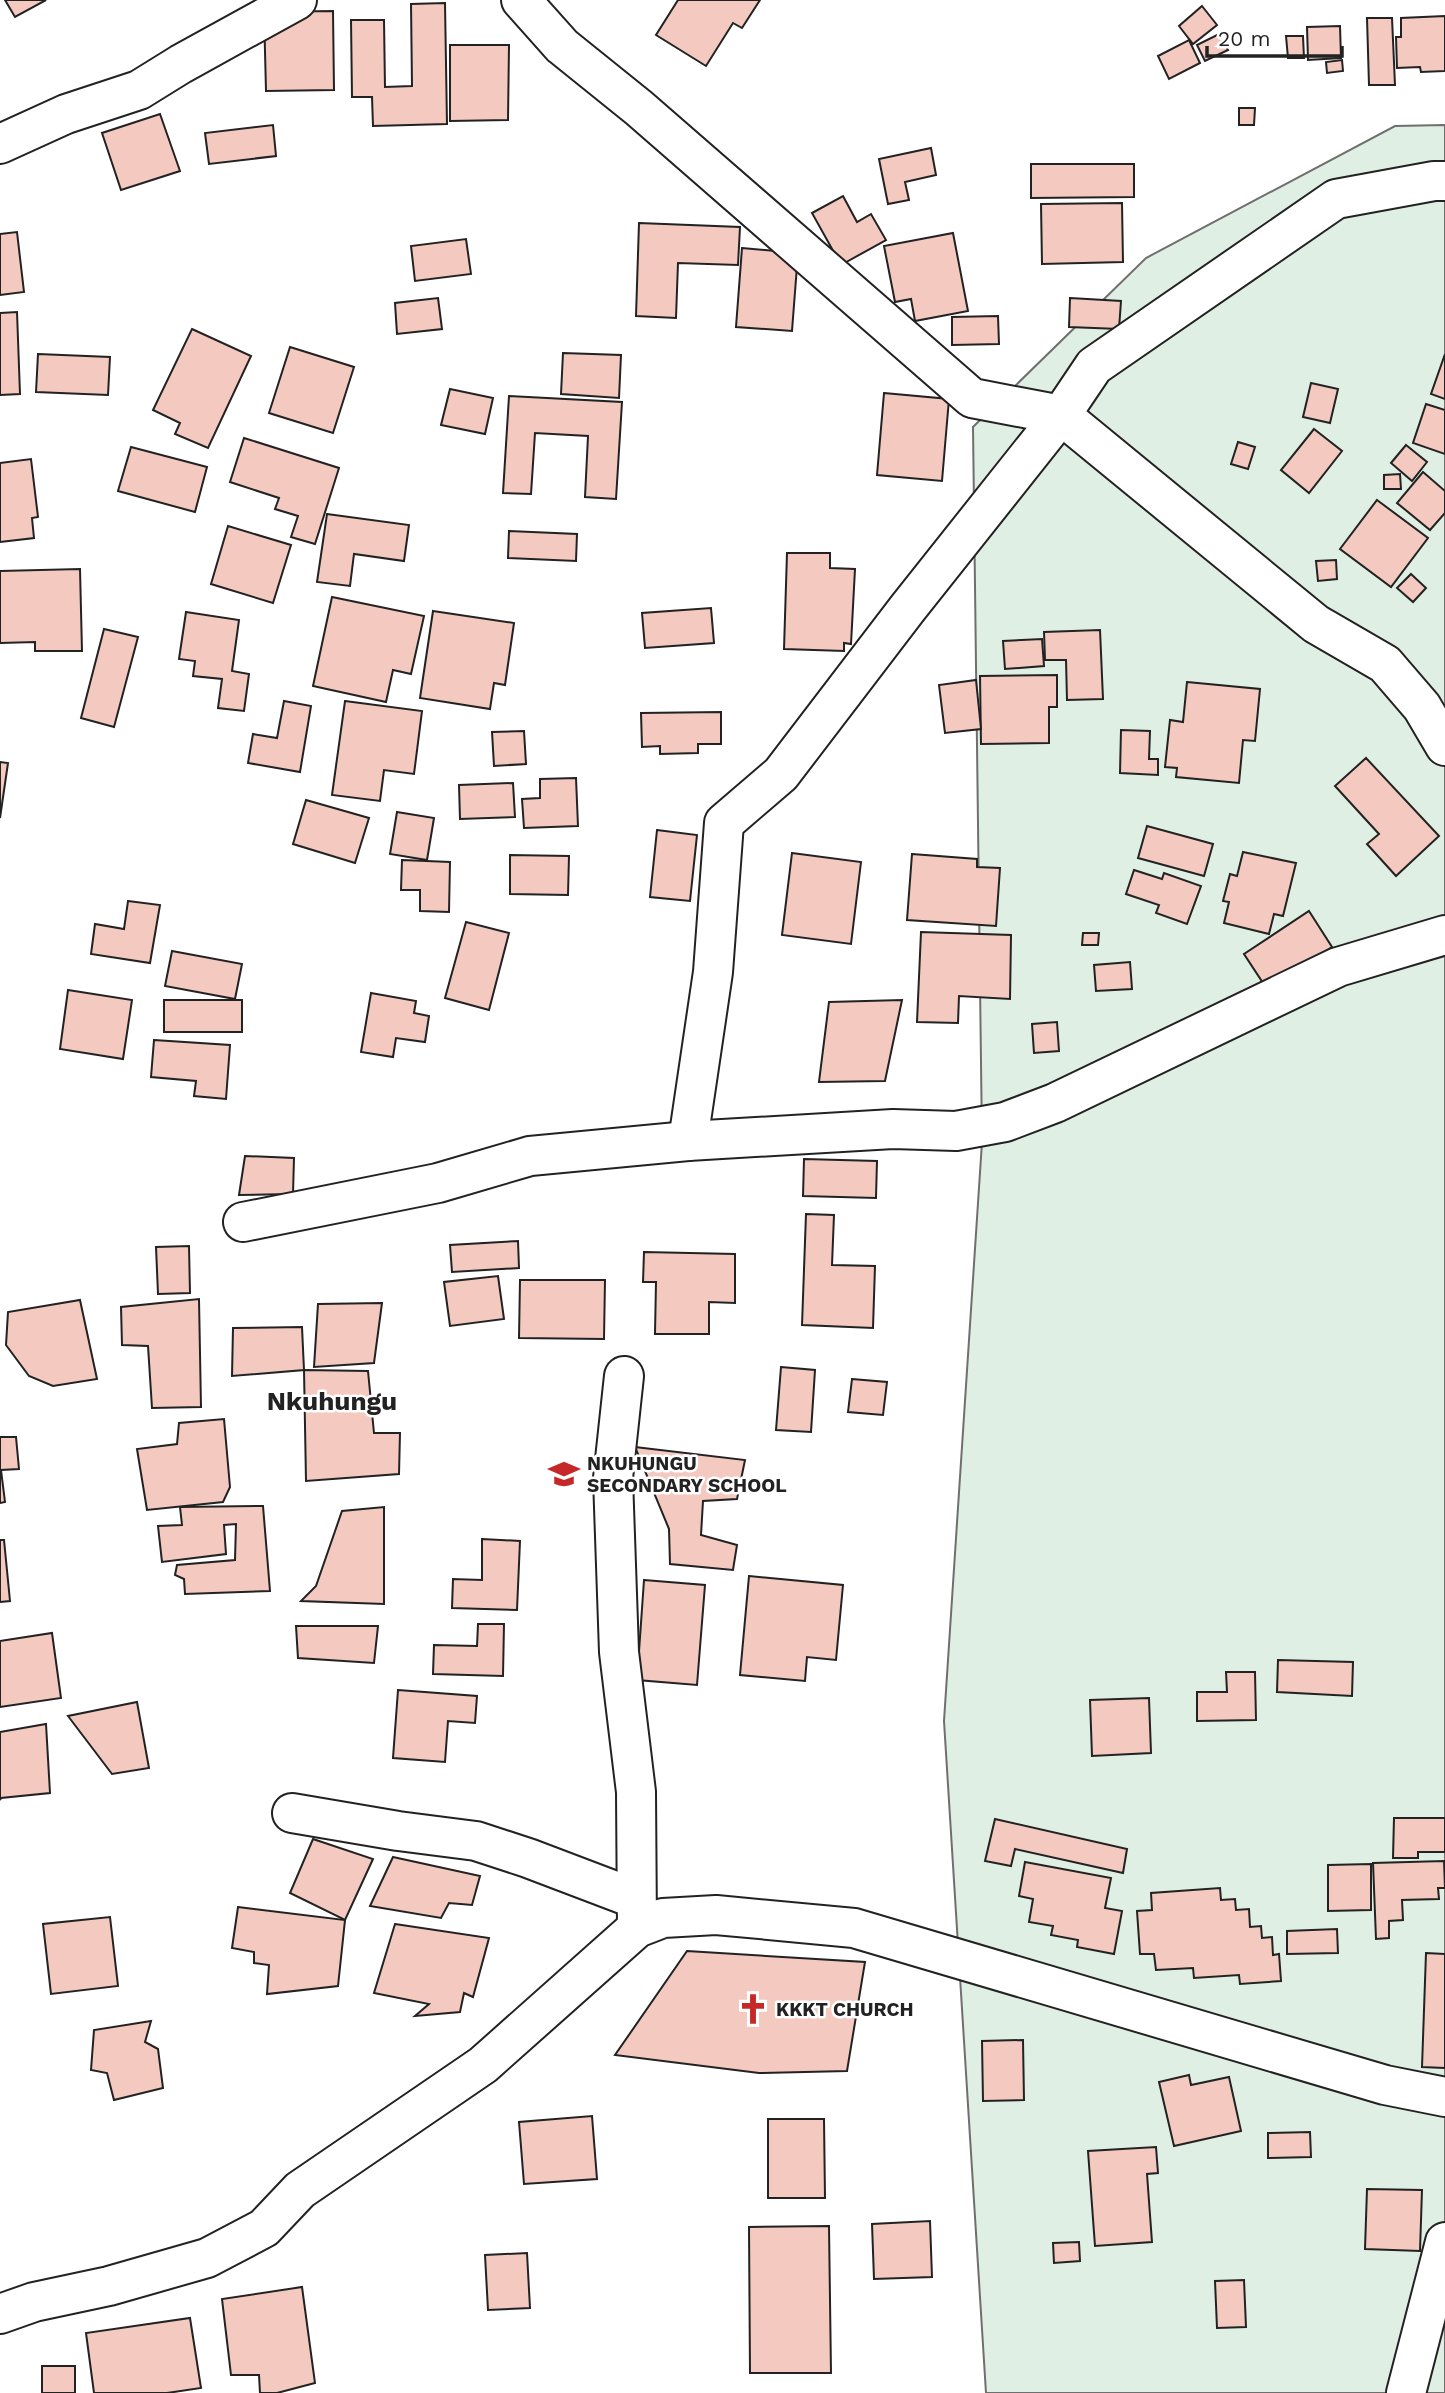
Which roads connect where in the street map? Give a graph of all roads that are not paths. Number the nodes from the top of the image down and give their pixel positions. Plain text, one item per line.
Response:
1 (297, 0) edge
2 (521, 0) edge
3 (0, 144) edge
4 (1445, 181) edge
5 (1060, 415) junction
6 (1445, 746) edge
7 (1445, 935) edge
8 (688, 1141) junction
9 (243, 1222) dead end
10 (624, 1376) dead end
11 (292, 1813) dead end
12 (637, 1914) junction
13 (1445, 2097) edge
14 (1445, 2242) edge
15 (0, 2314) edge
16 (1406, 2393) edge

1 - 3 street
2 - 5 street
4 - 5 street
5 - 6 street
5 - 8 street
7 - 8 street
8 - 9 street
10 - 12 street
11 - 12 street
12 - 13 street
12 - 15 street
14 - 16 street

